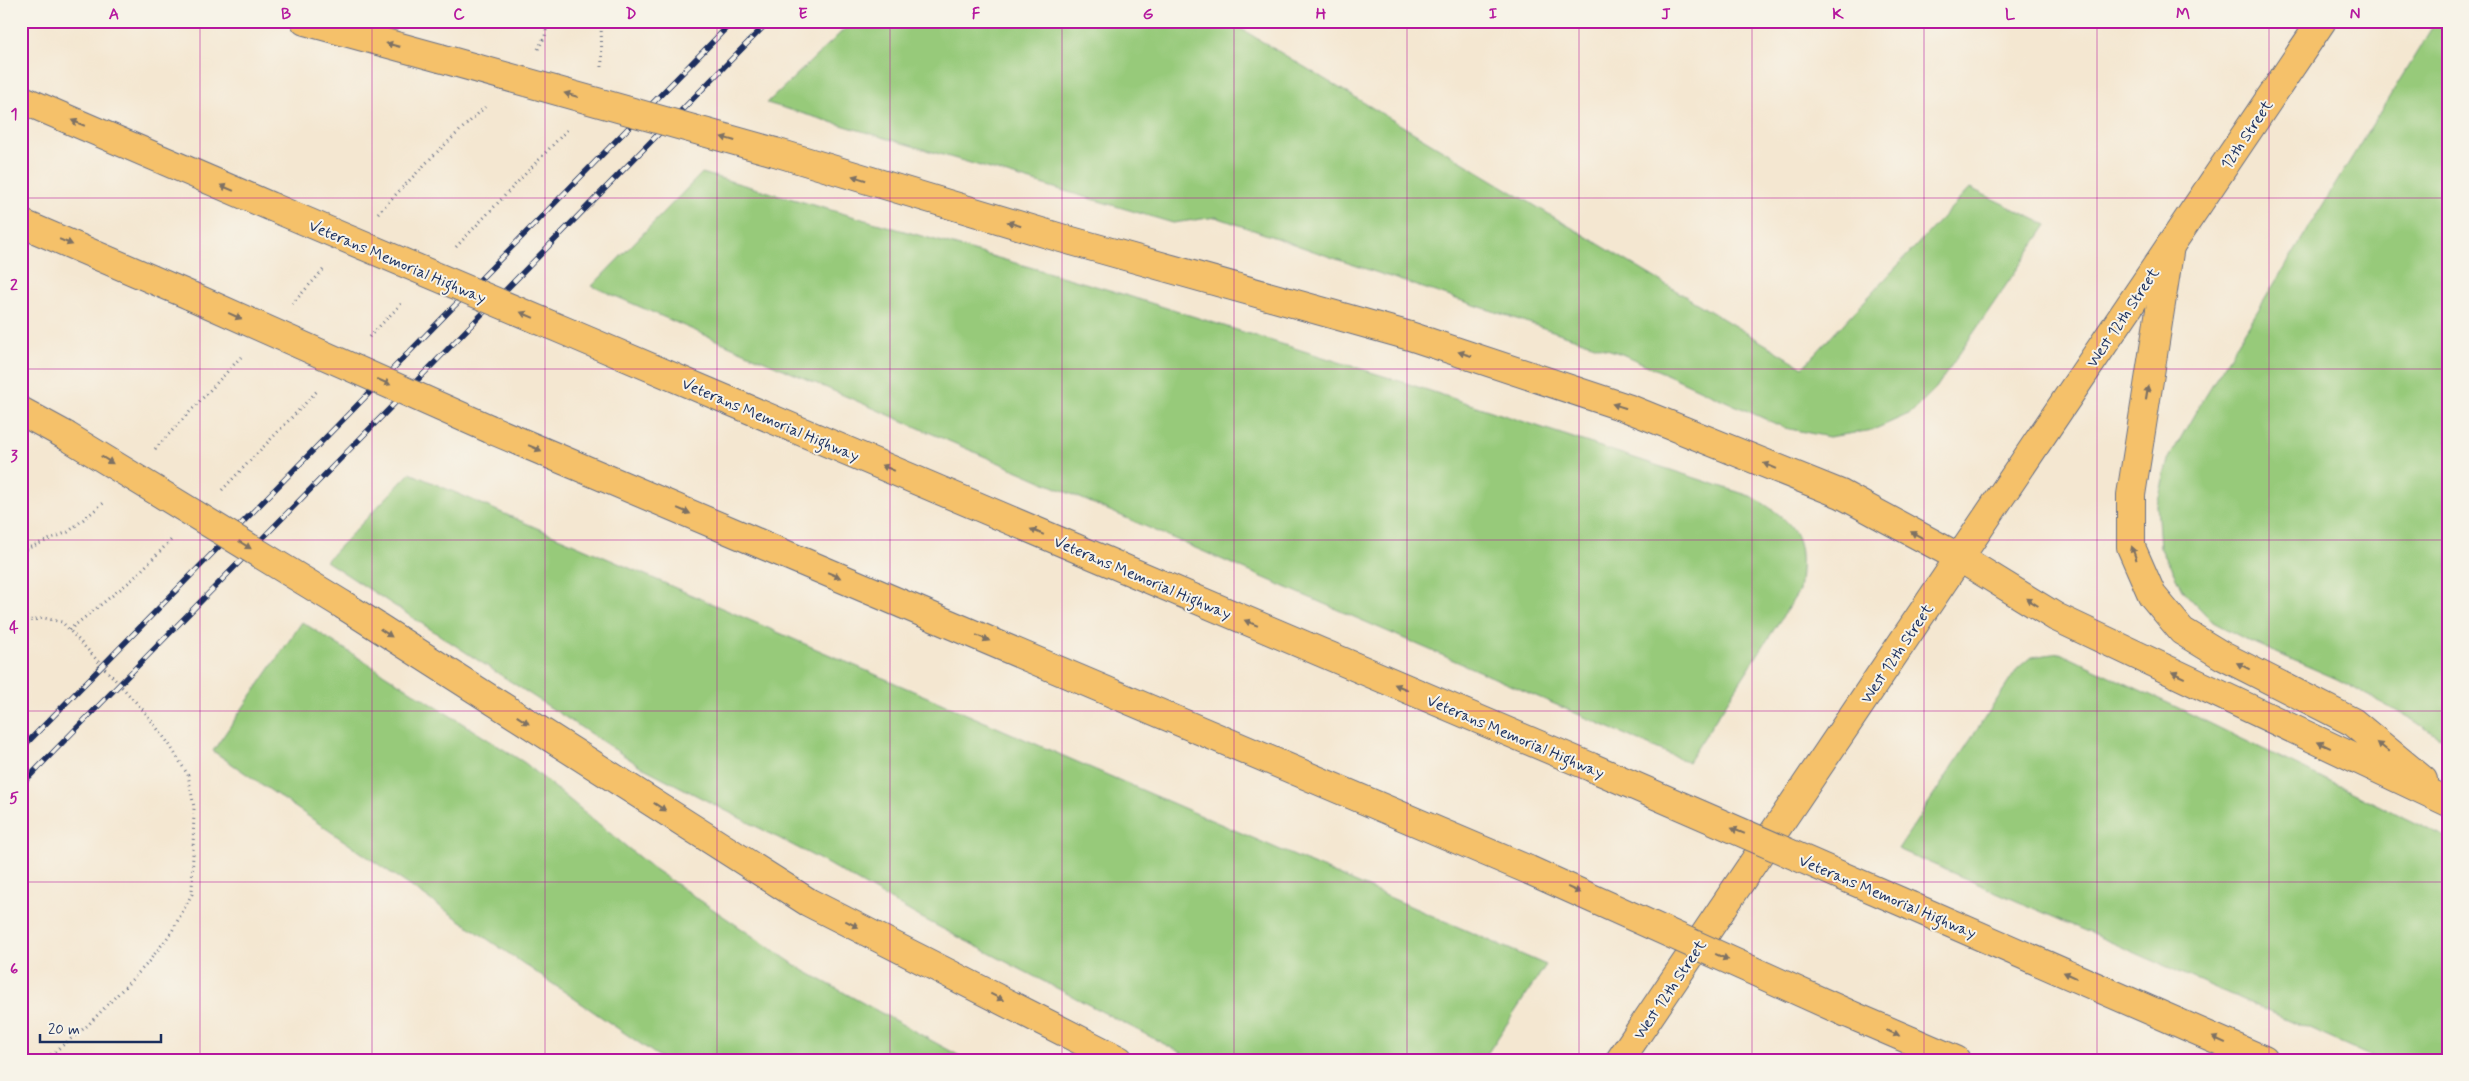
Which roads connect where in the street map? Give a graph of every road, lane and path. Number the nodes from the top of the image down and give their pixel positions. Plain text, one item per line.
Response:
1 (305, 21) edge
2 (548, 21) edge
3 (2322, 21) edge
4 (535, 54) dead end
5 (21, 99) edge
6 (490, 102) dead end
7 (372, 219) dead end
8 (21, 223) edge
9 (2170, 246) junction
10 (332, 262) dead end
11 (285, 311) dead end
12 (244, 353) dead end
13 (21, 411) edge
14 (153, 452) dead end
15 (113, 495) dead end
16 (21, 551) edge
17 (1960, 558) junction
18 (21, 622) edge
19 (2448, 801) edge
20 (44, 1060) edge
21 (1119, 1060) edge
22 (1620, 1060) edge
23 (1956, 1060) edge
24 (2264, 1060) edge

17 -> 1 main road, bridge
2 - 4 path
3 - 9 main road, 12th Street
24 -> 5 main road, Veterans Memorial Highway, bridge
6 - 7 path
8 -> 23 main road, bridge
9 - 17 main road, West 12th Street
19 -> 9 main road
10 - 11 path
12 - 14 path
13 -> 21 main road, bridge
15 - 16 path
19 -> 17 main road
17 - 22 main road, West 12th Street
18 - 20 path

